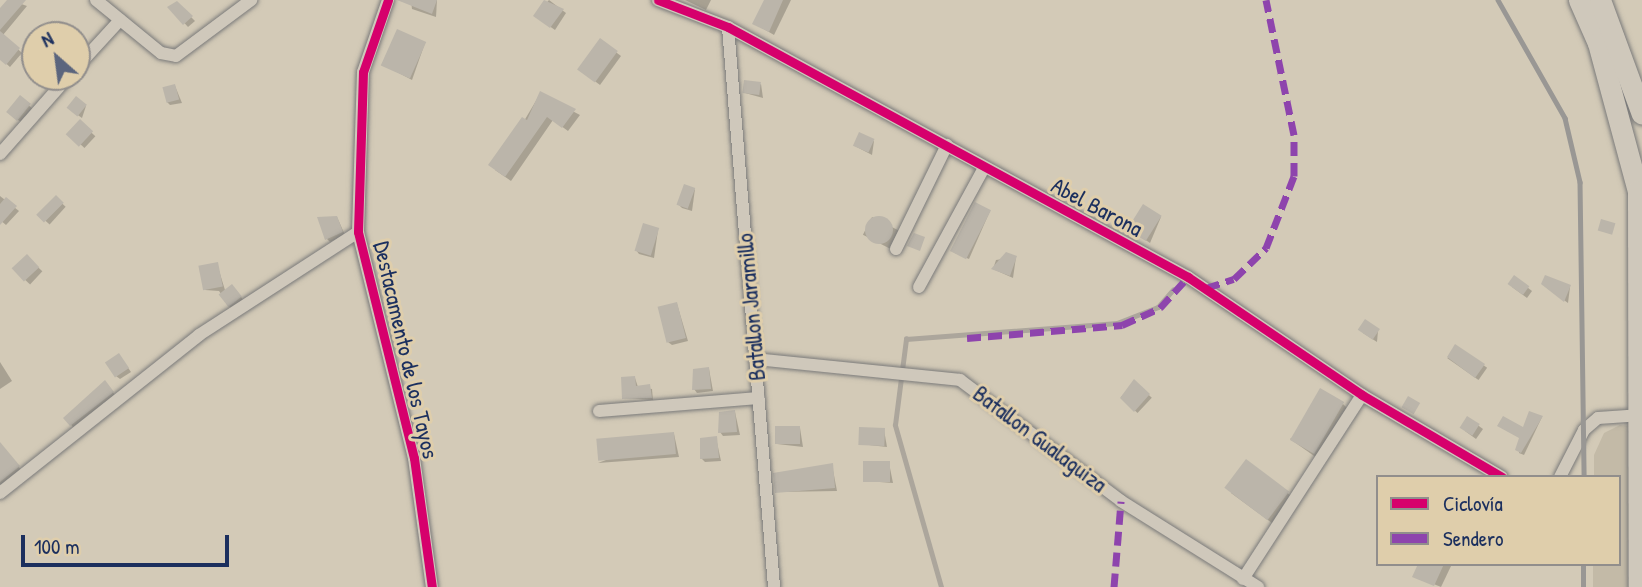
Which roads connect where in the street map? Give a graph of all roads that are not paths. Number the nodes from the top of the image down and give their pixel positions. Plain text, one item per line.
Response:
1 (96, 0) edge
2 (251, 0) edge
3 (388, 0) edge
4 (658, 0) edge
5 (1579, 0) edge
6 (1600, 0) edge
7 (120, 20) junction
8 (728, 27) junction
9 (91, 52) edge
10 (56, 91) edge
11 (1642, 114) edge
12 (947, 145) junction
13 (0, 154) edge
14 (984, 168) junction
15 (358, 232) junction
16 (896, 249) dead end
17 (919, 288) dead end
18 (755, 359) junction
19 (1362, 396) junction
20 (758, 398) junction
21 (599, 411) dead end
22 (1640, 415) edge
23 (1499, 475) edge
24 (1561, 475) edge
25 (0, 493) edge
26 (1244, 579) junction
27 (432, 587) edge
28 (774, 587) edge
29 (1258, 587) edge
30 (1639, 587) edge

1 - 7 street
2 - 7 street
3 - 15 street, Destacamento de los Tayos
4 - 8 street, Abel Barona
5 - 22 main road
6 - 11 main road
7 - 9 street
8 - 12 street, Abel Barona
8 - 18 street, Batallon Jaramillo
10 - 13 street
12 - 14 street, Abel Barona
12 - 16 street
14 - 17 street
14 - 19 street, Abel Barona
15 - 25 street
15 - 27 street, Destacamento de los Tayos
18 - 20 street, Batallon Jaramillo
18 - 26 street, Batallon Gualaguiza
19 - 23 street, Abel Barona
19 - 26 street
20 - 21 street
20 - 28 street, Batallon Jaramillo
22 - 24 street
22 - 30 main road
26 - 29 street, Batallon Gualaguiza

